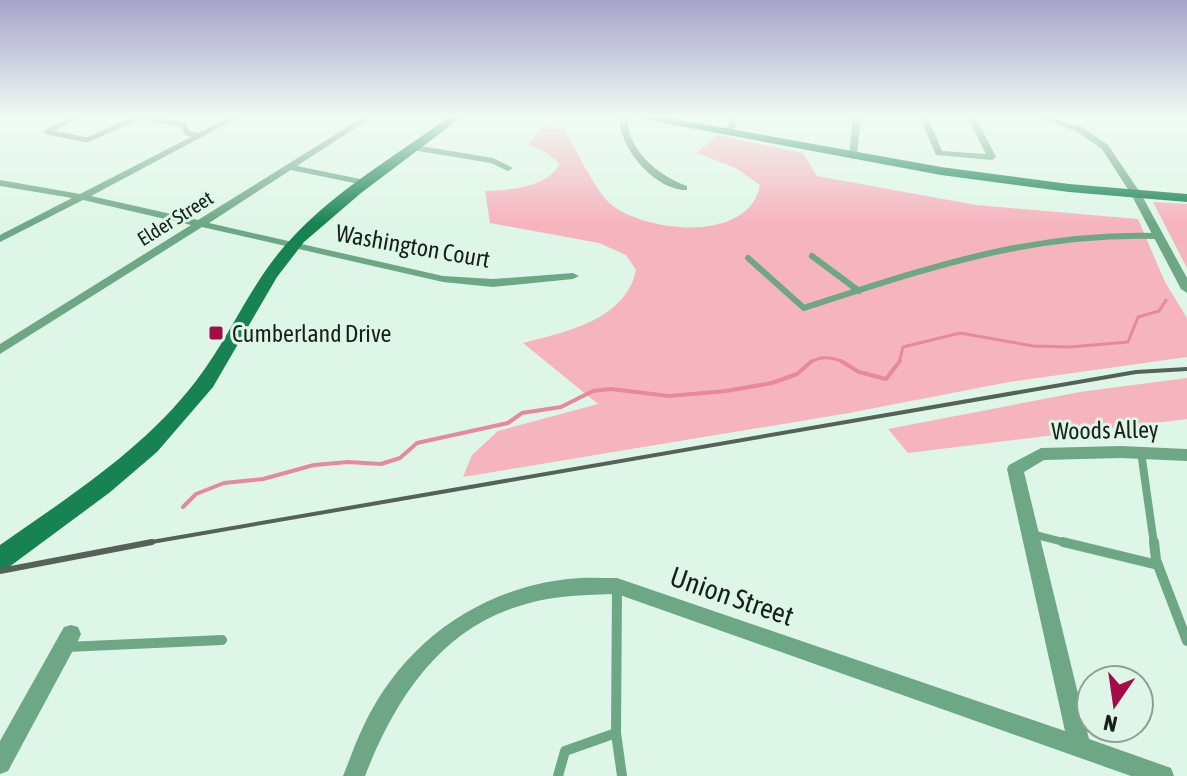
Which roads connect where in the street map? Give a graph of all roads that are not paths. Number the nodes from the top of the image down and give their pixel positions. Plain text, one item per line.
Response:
1 (167, 152) edge
2 (312, 152) edge
3 (409, 152) edge
4 (440, 152) edge
5 (637, 152) edge
6 (834, 152) edge
7 (853, 152) edge
8 (939, 152) edge
9 (990, 152) edge
10 (1107, 152) edge
11 (853, 156) junction
12 (289, 167) junction
13 (508, 168) dead end
14 (0, 183) edge
15 (369, 183) junction
16 (684, 188) dead end
17 (1136, 194) junction
18 (83, 197) junction
19 (1187, 198) edge
20 (200, 223) junction
21 (1158, 236) junction
22 (0, 239) edge
23 (293, 246) junction
24 (812, 256) dead end
25 (748, 258) dead end
26 (573, 276) dead end
27 (1187, 289) edge
28 (859, 291) junction
29 (0, 350) edge
30 (1141, 452) junction
31 (1187, 455) edge
32 (1028, 533) junction
33 (0, 559) edge
34 (1158, 565) junction
35 (617, 586) junction
36 (67, 640) joint
37 (222, 640) dead end
38 (1187, 641) edge
39 (616, 733) junction
40 (1080, 748) junction
41 (0, 763) edge
42 (354, 776) edge
43 (548, 776) edge
44 (558, 776) edge
45 (622, 776) edge
46 (1163, 776) edge

1 - 18 street
2 - 12 street, Elder Street
3 - 15 main road
4 - 13 street
5 - 16 street
6 - 11 main road
7 - 11 street
8 - 9 street
10 - 17 street
11 - 17 main road
12 - 15 lane
12 - 20 street, Elder Street
14 - 18 street, Washington Court
15 - 23 main road
17 - 19 main road
17 - 21 street
18 - 20 street, Washington Court
18 - 22 street
20 - 23 street, Washington Court
20 - 29 street, Elder Street
21 - 27 street
21 - 28 lane
23 - 26 street, Washington Court
23 - 33 main road
24 - 28 lane
25 - 28 lane
30 - 31 street, Woods Alley
30 - 32 street, Woods Alley
30 - 34 lane
32 - 34 lane
32 - 40 street
34 - 38 lane
35 - 39 lane
35 - 40 street, Union Street
35 - 42 street, Union Street
36 - 37 lane
36 - 41 street
39 - 44 lane
39 - 45 lane
40 - 46 street, Union Street
43 - 44 lane

